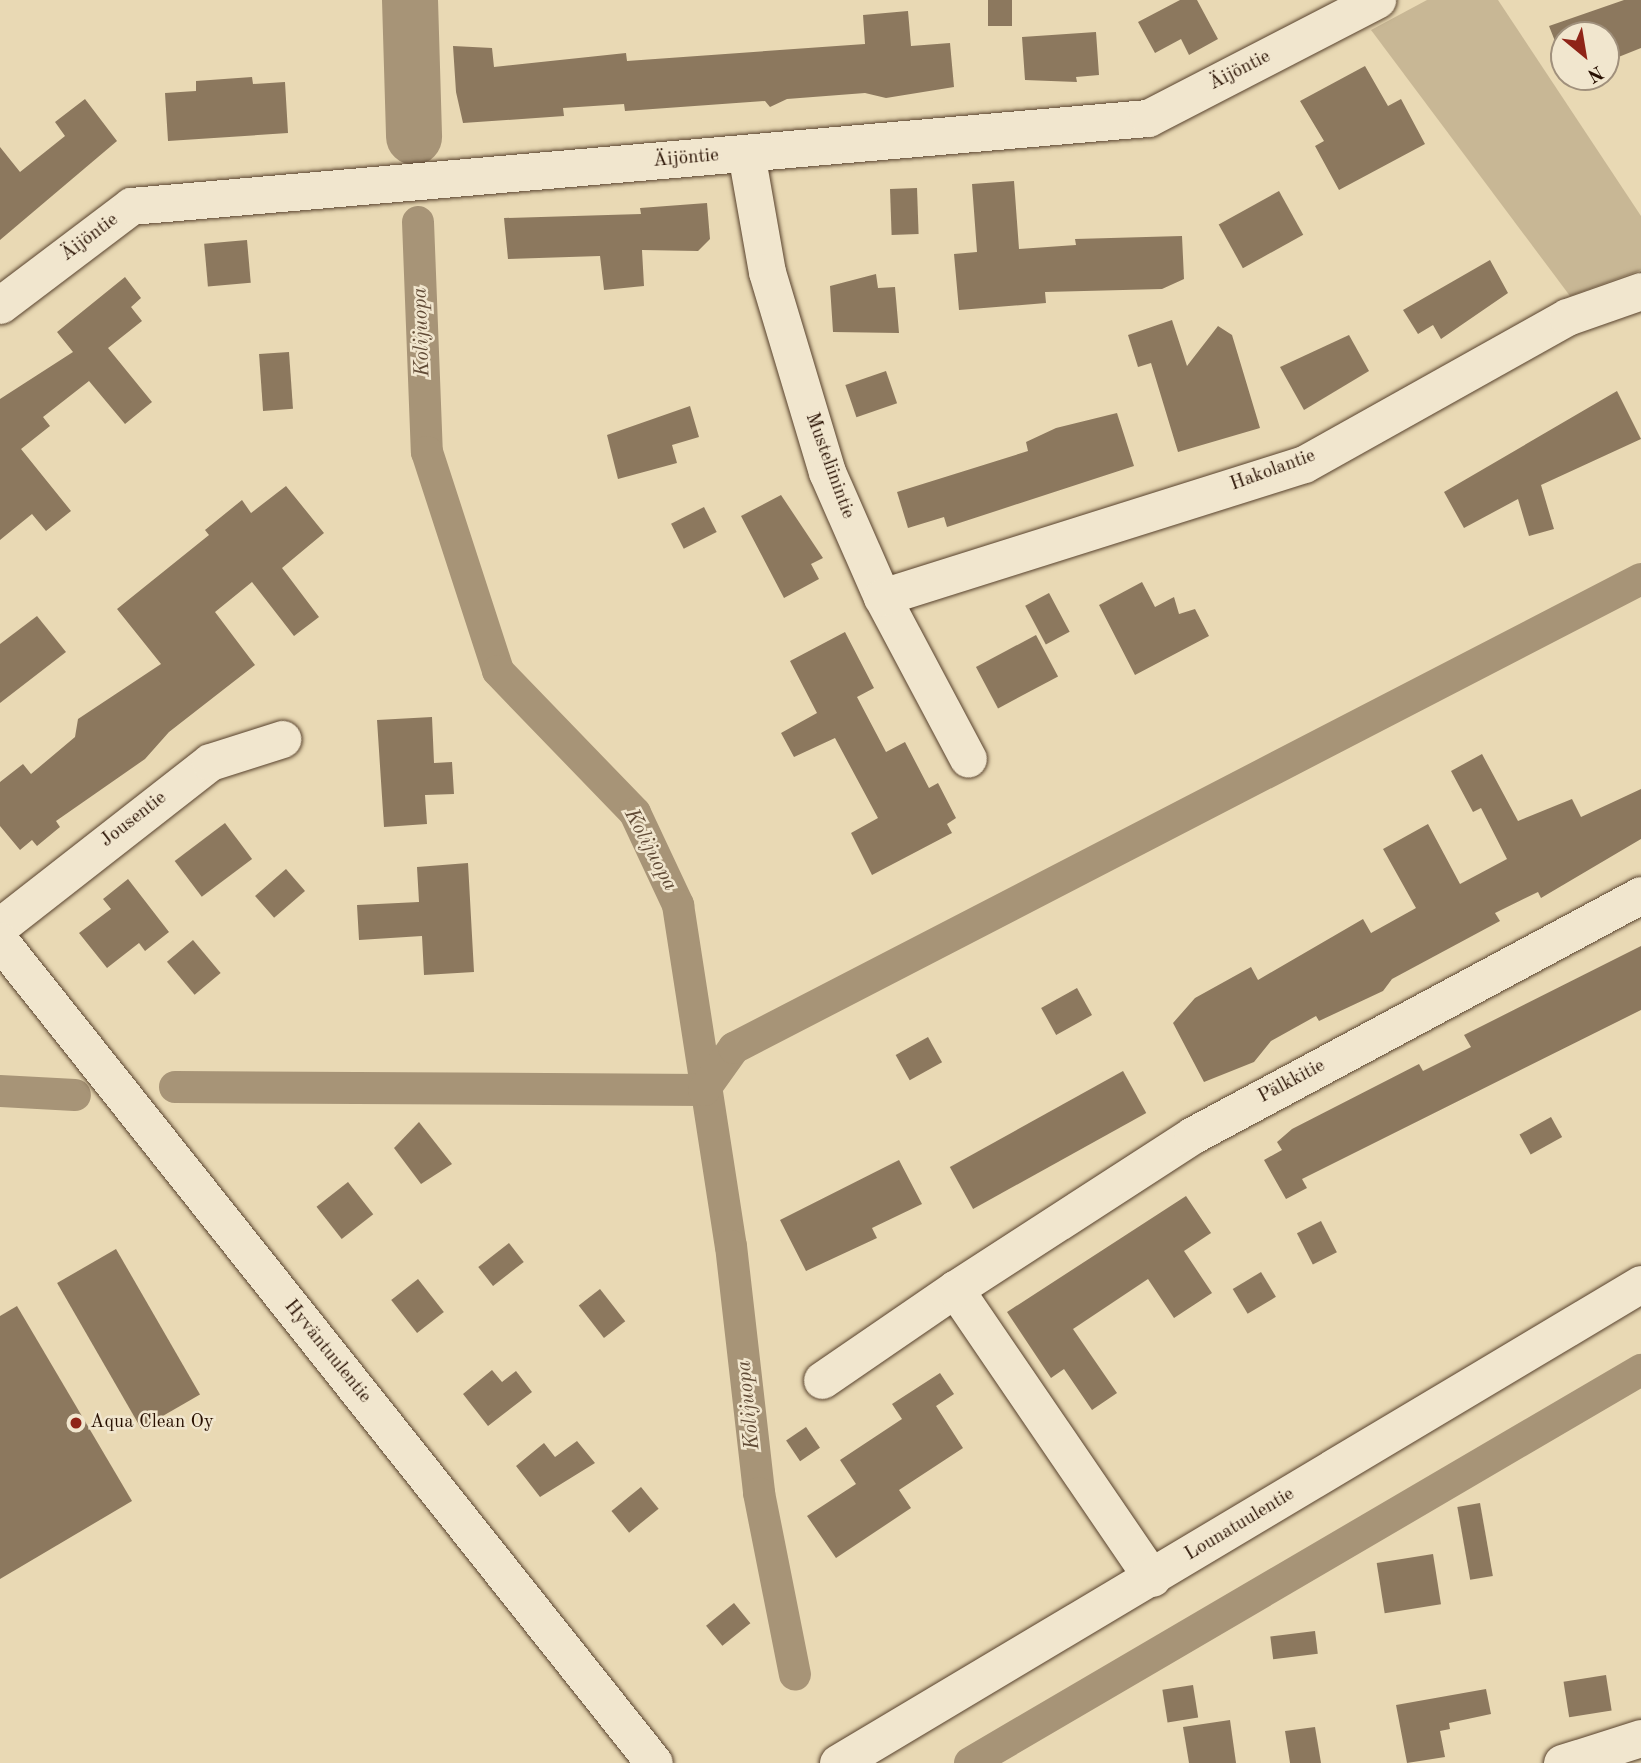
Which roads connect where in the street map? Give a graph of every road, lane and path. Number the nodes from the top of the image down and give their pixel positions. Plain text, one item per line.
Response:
1 (1377, 0) edge
2 (746, 153) junction
3 (1641, 291) edge
4 (0, 305) edge
5 (883, 597) junction
6 (282, 739) dead end
7 (968, 759) dead end
8 (1641, 895) edge
9 (0, 926) edge
10 (0, 941) edge
11 (1641, 1284) edge
12 (955, 1289) junction
13 (822, 1380) dead end
14 (1152, 1578) junction
15 (1641, 1738) edge
16 (654, 1763) edge
17 (838, 1763) edge
18 (1562, 1763) edge

1 - 2 street, Äijöntie
2 - 4 street, Äijöntie
2 - 5 street, Musteliinintie
3 - 5 street, Hakolantie
5 - 7 street, Musteliinintie
6 - 9 street, Jousentie
8 - 12 street, Pälkkitie
10 - 16 street, Hyväntuulentie
11 - 14 street, Lounatuulentie
12 - 13 street, Pälkkitie
12 - 14 street
14 - 17 street, Lounatuulentie
15 - 18 street

